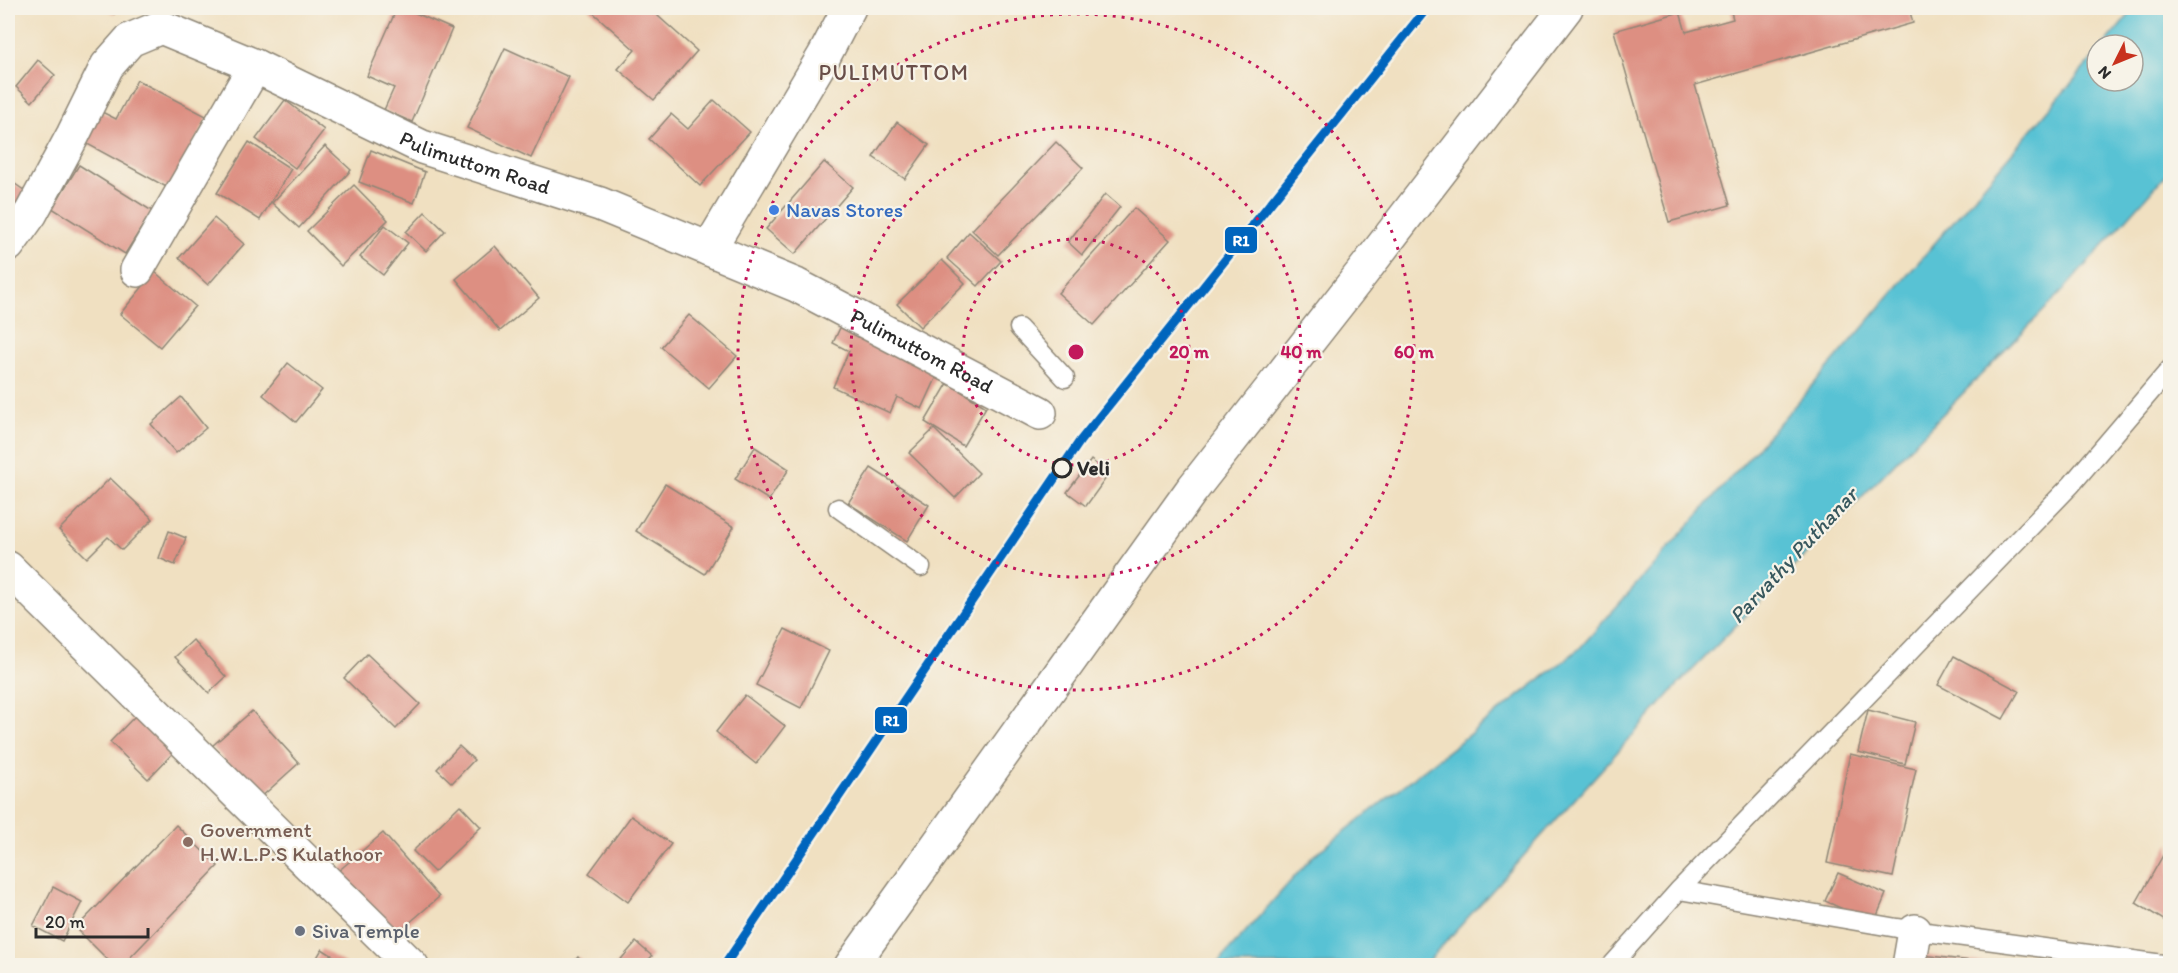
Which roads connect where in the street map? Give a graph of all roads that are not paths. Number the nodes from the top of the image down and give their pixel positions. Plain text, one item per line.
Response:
1 (849, 8) edge
2 (1566, 8) edge
3 (255, 66) junction
4 (8, 245) edge
5 (709, 249) junction
6 (137, 270) dead end
7 (1020, 328) dead end
8 (2170, 369) edge
9 (1065, 378) dead end
10 (1040, 413) dead end
11 (838, 508) dead end
12 (921, 567) dead end
13 (8, 568) edge
14 (1679, 890) junction
15 (1915, 931) junction
16 (2170, 965) edge
17 (412, 966) edge
18 (851, 966) edge
19 (1611, 966) edge
20 (1909, 966) edge

1 - 5 street
2 - 18 street
3 - 4 street, Pulimuttom Road
3 - 5 street, Pulimuttom Road
3 - 6 street
5 - 10 street, Pulimuttom Road
7 - 9 lane
8 - 14 lane
11 - 12 lane
13 - 17 street
14 - 15 lane
14 - 19 lane
15 - 16 lane
15 - 20 street

